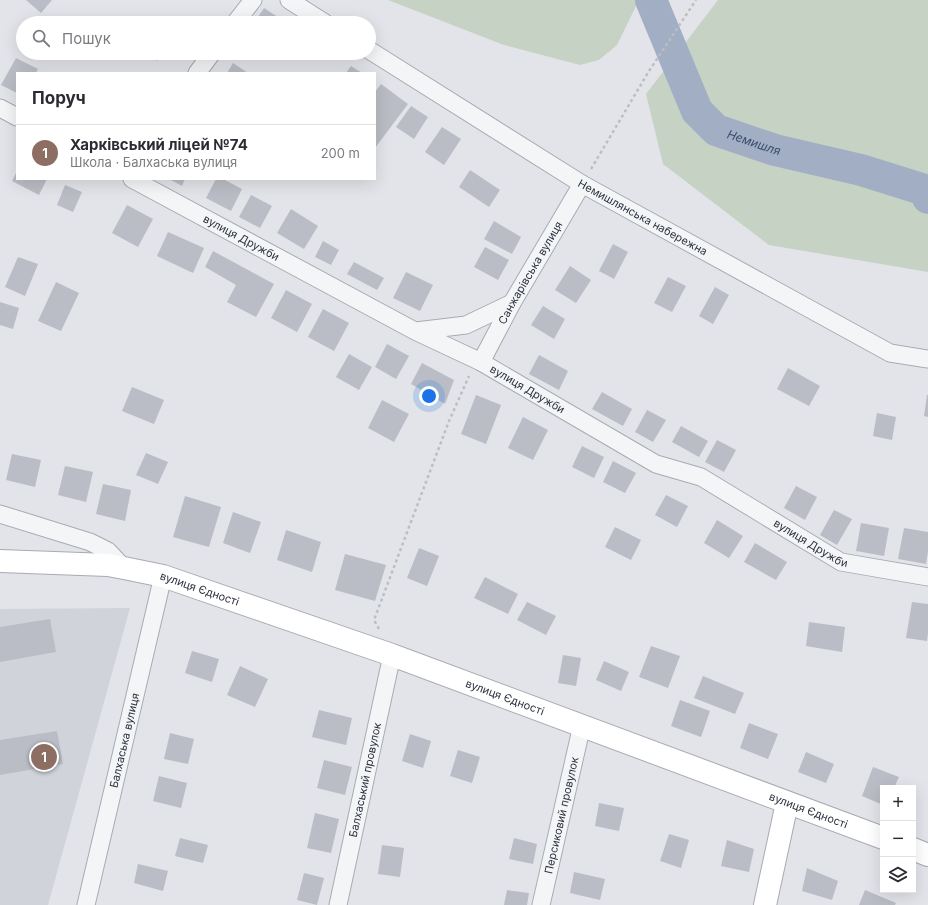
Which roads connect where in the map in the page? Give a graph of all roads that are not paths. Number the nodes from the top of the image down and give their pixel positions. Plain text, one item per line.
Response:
1 (253, 0) edge
2 (289, 0) edge
3 (240, 16) edge
4 (315, 16) edge
5 (376, 54) edge
6 (206, 60) edge
7 (197, 72) edge
8 (0, 108) edge
9 (16, 116) edge
10 (134, 180) edge
11 (582, 184) junction
12 (512, 303) junction
13 (415, 331) junction
14 (928, 359) edge
15 (481, 362) junction
16 (0, 514) edge
17 (0, 561) edge
18 (124, 568) junction
19 (163, 576) junction
20 (928, 577) edge
21 (392, 655) junction
22 (582, 725) junction
23 (787, 803) junction
24 (880, 837) edge
25 (916, 851) edge
26 (928, 855) edge
27 (86, 905) edge
28 (338, 905) edge
29 (542, 905) edge
30 (765, 905) edge

1 - 3 street
2 - 4 street
5 - 11 street, Немишлянська набережна
6 - 7 street
8 - 9 street
10 - 13 street, вулиця Дружби
11 - 12 street, Санжарівська вулиця
11 - 14 street, Немишлянська набережна
12 - 13 street
12 - 15 street, Санжарівська вулиця
13 - 15 street, вулиця Дружби
15 - 20 street, вулиця Дружби
16 - 18 street
17 - 18 main road, вулиця Єдності
18 - 19 main road, вулиця Єдності
19 - 21 main road, вулиця Єдності
19 - 27 street, Балхаська вулиця
21 - 22 main road, вулиця Єдності
21 - 28 street, Балхаський провулок
22 - 23 main road, вулиця Єдності
22 - 29 street, Персиковий провулок
23 - 24 main road, вулиця Єдності
23 - 30 main road
25 - 26 main road

